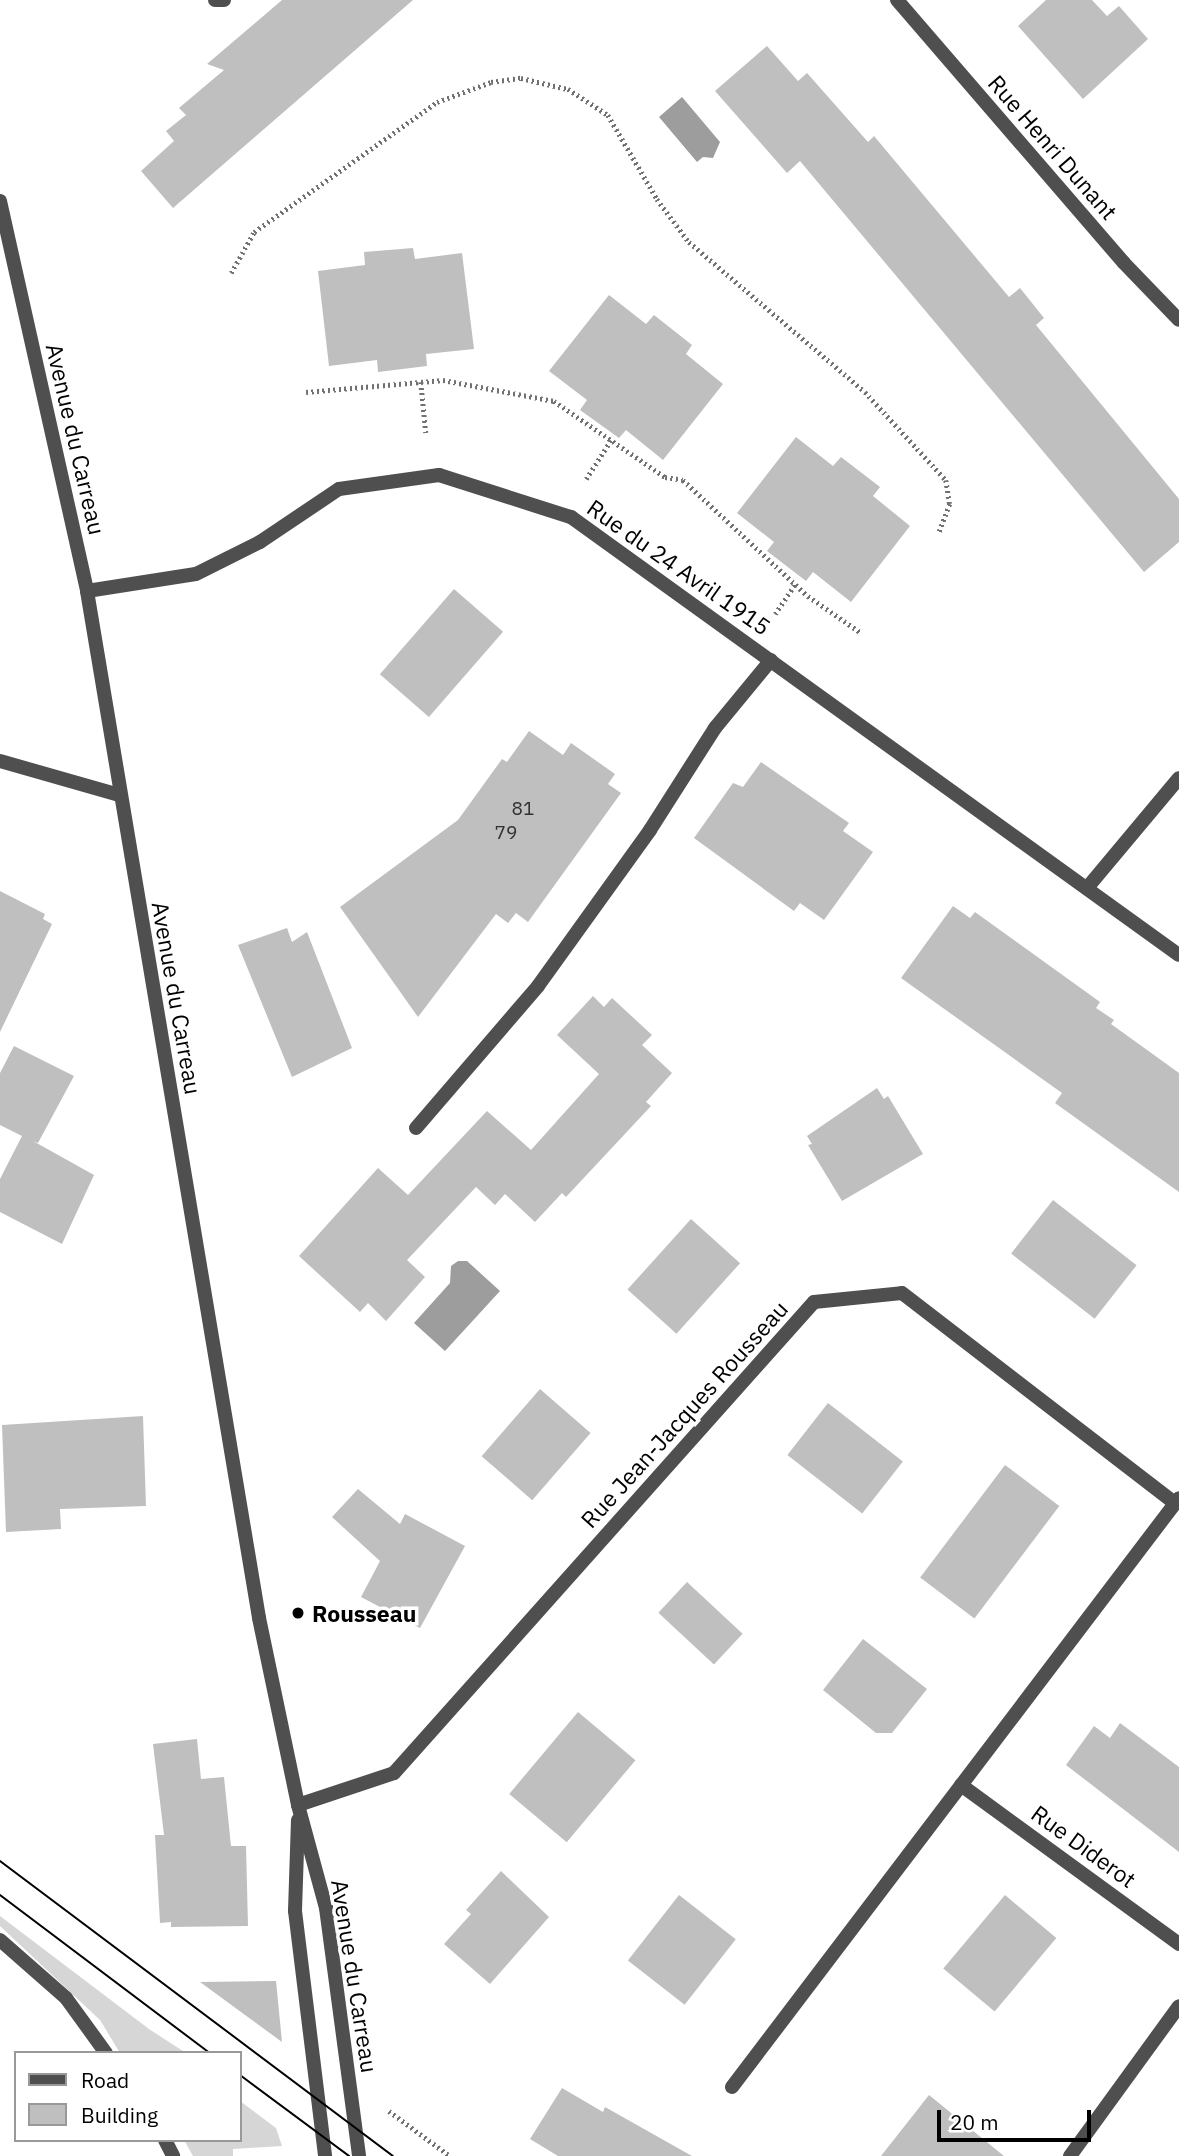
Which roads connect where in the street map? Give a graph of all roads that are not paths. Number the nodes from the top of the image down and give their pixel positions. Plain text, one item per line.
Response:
1 (215, 0) edge
2 (224, 0) edge
3 (897, 0) edge
4 (0, 201) edge
5 (1179, 320) edge
6 (87, 591) junction
7 (771, 660) junction
8 (0, 761) edge
9 (1179, 778) edge
10 (119, 795) junction
11 (1087, 888) junction
12 (1179, 955) edge
13 (416, 1128) dead end
14 (1177, 1501) edge
15 (961, 1785) junction
16 (298, 1805) junction
17 (0, 1940) edge
18 (1179, 1944) edge
19 (1179, 2006) edge
20 (105, 2051) edge
21 (732, 2087) dead end
22 (325, 2156) edge
23 (359, 2156) edge
24 (1070, 2156) edge

1 - 2 street
3 - 5 street, Rue Henri Dunant
4 - 6 street, Avenue du Carreau
6 - 7 street, Rue du 24 Avril 1915
6 - 10 street, Avenue du Carreau
7 - 11 street, Rue du 24 Avril 1915
7 - 13 street
8 - 10 street
9 - 11 street
10 - 16 street, Avenue du Carreau
11 - 12 street, Rue du 24 Avril 1915
14 - 15 street, Rue Jean-Jacques Rousseau
14 - 16 street, Rue Jean-Jacques Rousseau
15 - 18 street, Rue Diderot
15 - 21 street, Rue Jean-Jacques Rousseau
16 - 22 street, Avenue du Carreau
16 - 23 street, Avenue du Carreau
17 - 20 street
19 - 24 street

